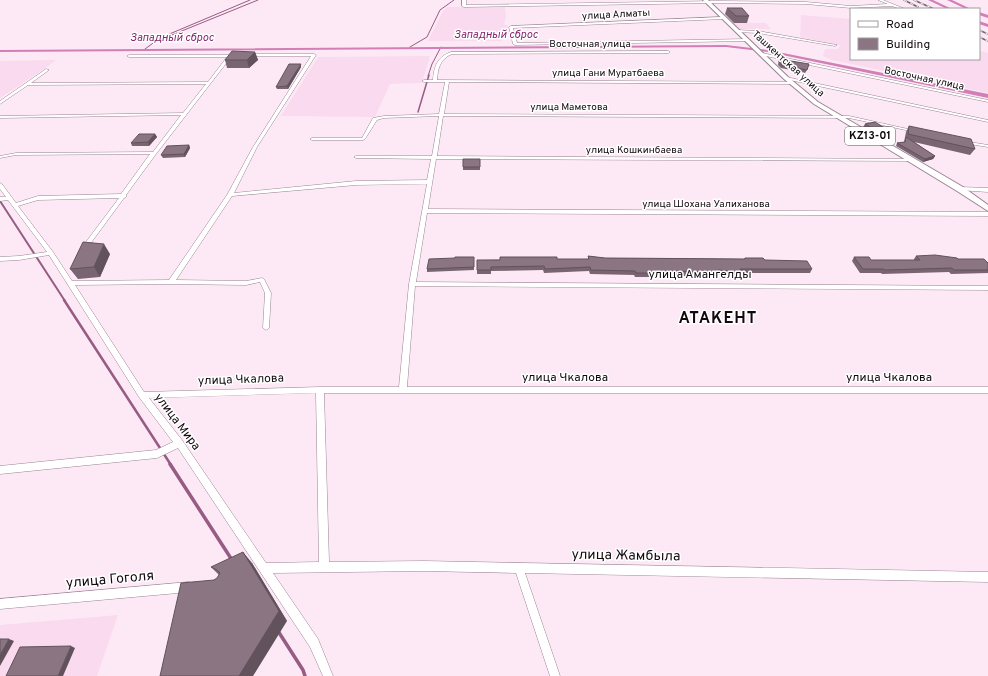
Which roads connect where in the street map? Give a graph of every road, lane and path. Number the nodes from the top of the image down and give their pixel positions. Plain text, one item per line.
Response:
1 (464, 0) edge
2 (880, 0) edge
3 (706, 1) edge
4 (892, 5) junction
5 (845, 6) junction
6 (900, 8) edge
7 (850, 10) edge
8 (723, 18) junction
9 (737, 31) junction
10 (748, 40) junction
11 (515, 44) joint
12 (835, 45) dead end
13 (668, 52) dead end
14 (761, 53) junction
15 (129, 56) dead end
16 (230, 56) junction
17 (238, 56) edge
18 (246, 56) edge
19 (47, 70) dead end
20 (786, 78) junction
21 (424, 81) dead end
22 (435, 81) junction
23 (447, 81) junction
24 (208, 83) junction
25 (792, 83) junction
26 (28, 84) junction
27 (988, 101) edge
28 (0, 103) edge
29 (185, 114) junction
30 (441, 115) junction
31 (0, 117) edge
32 (838, 117) junction
33 (988, 121) edge
34 (918, 132) edge
35 (312, 139) dead end
36 (957, 140) edge
37 (988, 146) edge
38 (154, 152) junction
39 (0, 157) edge
40 (356, 157) dead end
41 (434, 158) junction
42 (912, 160) junction
43 (430, 182) junction
44 (0, 186) edge
45 (960, 189) junction
46 (988, 190) edge
47 (230, 195) junction
48 (124, 196) junction
49 (0, 199) edge
50 (12, 202) junction
51 (988, 209) edge
52 (425, 211) junction
53 (988, 214) edge
54 (51, 253) junction
55 (80, 254) edge
56 (0, 259) edge
57 (70, 278) junction
58 (171, 282) junction
59 (412, 284) junction
60 (988, 288) edge
61 (266, 328) dead end
62 (320, 390) junction
63 (403, 390) junction
64 (988, 390) edge
65 (142, 395) junction
66 (179, 443) junction
67 (0, 470) edge
68 (324, 567) junction
69 (264, 568) junction
70 (519, 568) junction
71 (988, 577) edge
72 (199, 586) edge
73 (0, 604) edge
74 (328, 676) edge
75 (555, 676) edge

1 - 3 street
2 - 4 street
3 - 5 street
3 - 8 main road, Ташкентская улица / KZ13-01
4 - 5 street
4 - 6 street
5 - 7 street
8 - 9 main road, Ташкентская улица / KZ13-01
8 - 11 street, улица Алматы
9 - 10 main road, Ташкентская улица / KZ13-01
9 - 12 street
10 - 11 street, Восточная улица
10 - 14 main road, Ташкентская улица / KZ13-01
13 - 22 street, Восточная улица
14 - 20 main road, Ташкентская улица / KZ13-01
14 - 27 street, Восточная улица
15 - 16 street
16 - 17 street
16 - 24 street
18 - 47 street
19 - 26 street
20 - 25 main road, Ташкентская улица / KZ13-01
20 - 33 street
21 - 22 street, улица Гани Муратбаева
22 - 23 street, улица Гани Муратбаева
23 - 25 street, улица Гани Муратбаева
23 - 30 street
24 - 26 street
24 - 29 street
25 - 32 main road, Ташкентская улица / KZ13-01
26 - 28 street
29 - 31 street
29 - 38 street
30 - 32 street, улица Маметова
30 - 35 street, улица Маметова
30 - 41 street
32 - 34 street, улица Маметова
32 - 42 main road, Ташкентская улица / KZ13-01
36 - 37 street
38 - 39 street
38 - 48 street
40 - 41 street, улица Кошкинбаева
41 - 42 street, улица Кошкинбаева
41 - 43 street
42 - 45 main road, Ташкентская улица / KZ13-01
43 - 47 street
43 - 52 street
44 - 50 street, улица Мира
45 - 46 street
45 - 51 main road, Ташкентская улица / KZ13-01
47 - 58 street
48 - 50 street
48 - 55 street
49 - 50 street
50 - 54 street, улица Мира
52 - 53 street, улица Шохана Уалиханова
52 - 59 street
54 - 56 street
54 - 57 street, улица Мира
57 - 58 street
57 - 65 street, улица Мира
58 - 61 street
59 - 60 street, улица Амангелды
59 - 63 street
62 - 63 street, улица Чкалова
62 - 65 street, улица Чкалова
62 - 68 street
63 - 64 street, улица Чкалова
65 - 66 street, улица Мира
66 - 67 street
66 - 69 street, улица Мира
68 - 69 street, улица Жамбыла
68 - 70 street, улица Жамбыла
69 - 74 street, улица Мира
70 - 71 street, улица Жамбыла
70 - 75 street
72 - 73 street, улица Гоголя

